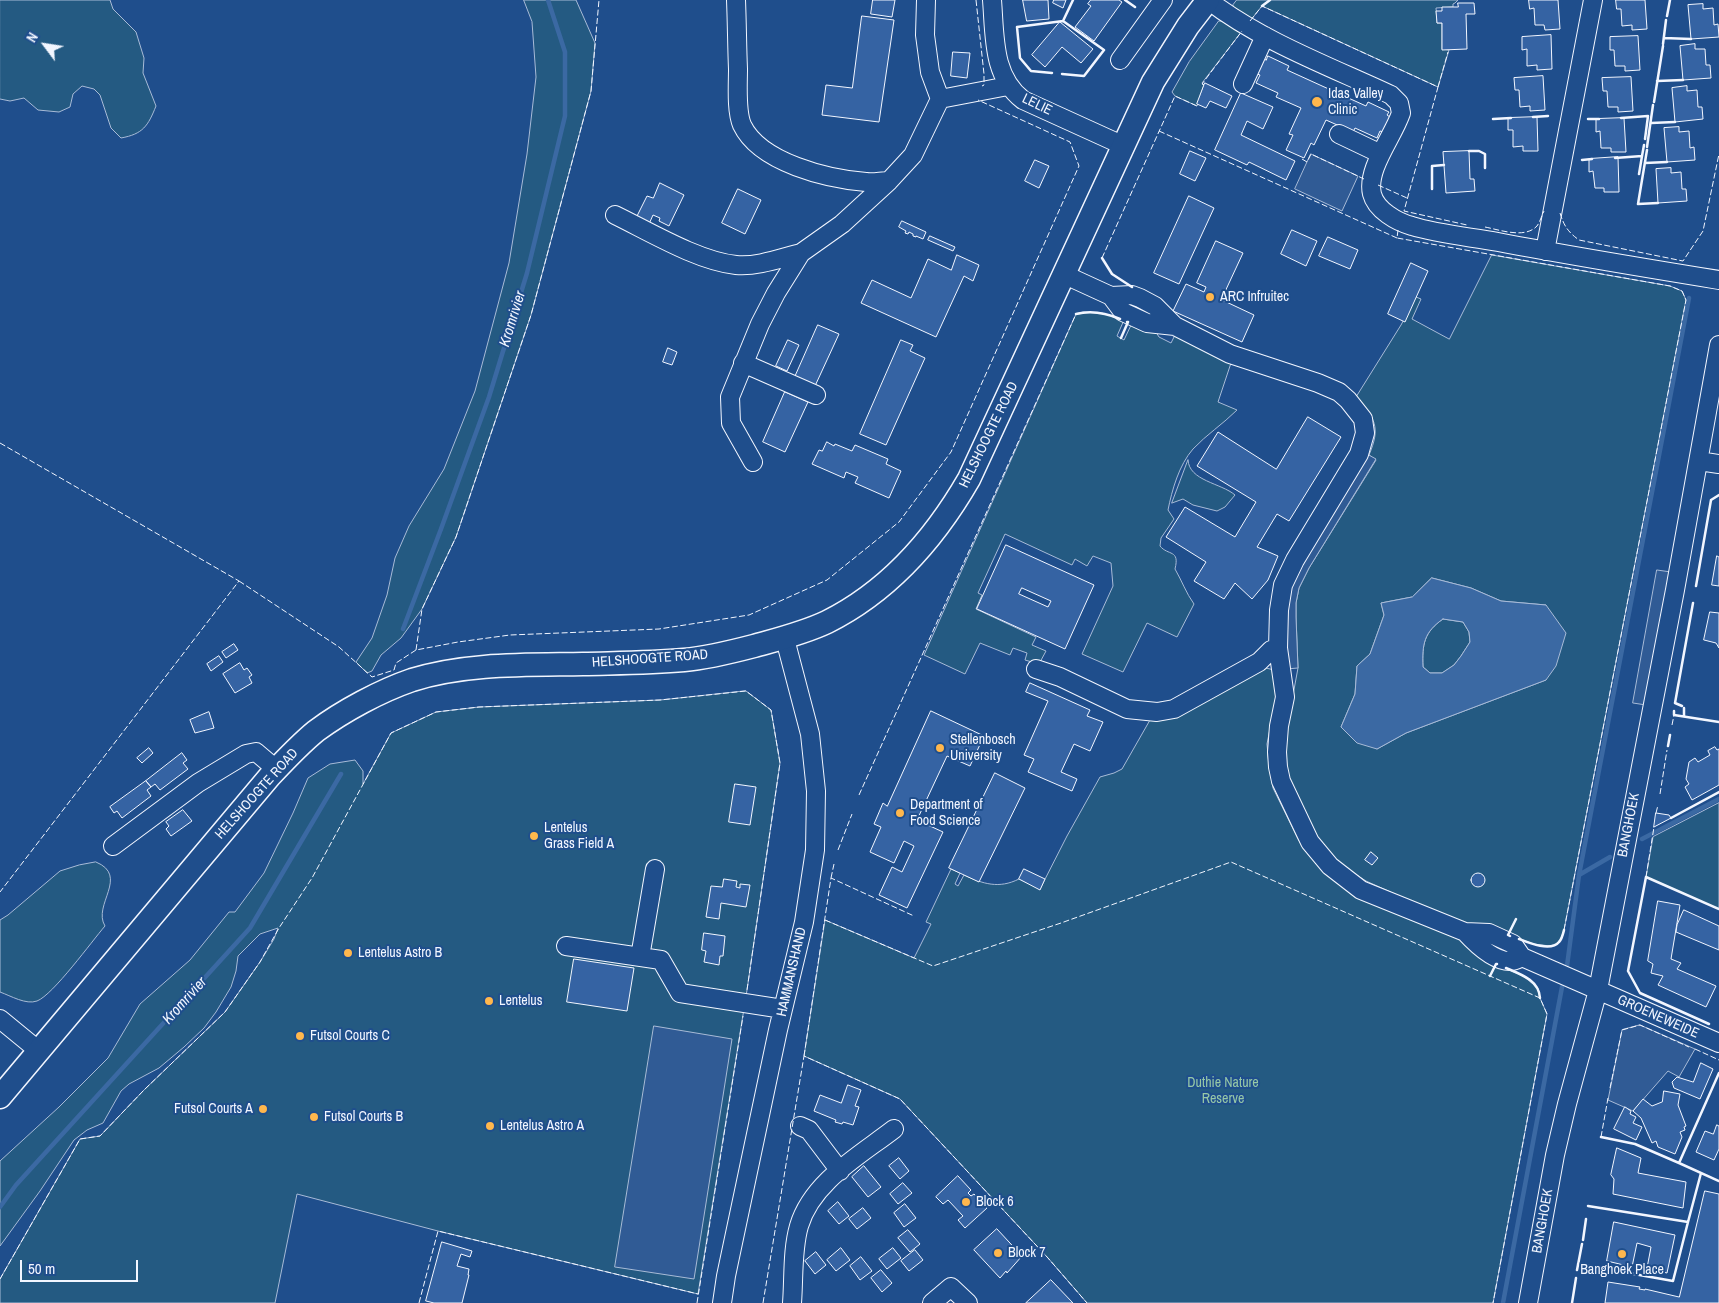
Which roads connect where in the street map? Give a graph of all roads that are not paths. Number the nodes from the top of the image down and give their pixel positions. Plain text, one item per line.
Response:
1 (736, 0) edge
2 (926, 0) edge
3 (992, 0) edge
4 (1162, 0) edge
5 (1208, 0) edge
6 (1593, 0) edge
7 (1265, 36) junction
8 (1120, 60) dead end
9 (1243, 84) dead end
10 (1008, 86) junction
11 (940, 99) junction
12 (1339, 134) dead end
13 (1122, 145) junction
14 (1381, 154) junction
15 (889, 181) junction
16 (615, 215) dead end
17 (1545, 251) junction
18 (800, 253) junction
19 (1063, 274) junction
20 (1719, 280) edge
21 (1719, 345) edge
22 (744, 363) junction
23 (816, 395) dead end
24 (1699, 461) junction
25 (753, 462) dead end
26 (1719, 464) edge
27 (785, 638) junction
28 (1278, 648) junction
29 (1036, 669) dead end
30 (276, 769) junction
31 (113, 846) dead end
32 (655, 869) dead end
33 (566, 946) dead end
34 (640, 957) junction
35 (1598, 990) junction
36 (783, 1009) junction
37 (0, 1018) edge
38 (1719, 1044) edge
39 (40, 1052) junction
40 (0, 1097) edge
41 (800, 1126) dead end
42 (894, 1129) dead end
43 (840, 1171) junction
44 (722, 1303) edge
45 (792, 1303) edge
46 (932, 1303) edge
47 (968, 1303) edge
48 (1528, 1303) edge

1 - 15 street
2 - 11 street
3 - 10 street, LELIE
4 - 8 street
5 - 7 street
5 - 13 main road, HELSHOOGTE ROAD
6 - 17 street
7 - 9 street
7 - 14 street
10 - 11 street
10 - 13 street, LELIE
11 - 15 street
12 - 14 street
13 - 19 main road, HELSHOOGTE ROAD
14 - 17 street
15 - 18 street
16 - 18 street
17 - 20 street
18 - 22 street
19 - 27 main road, HELSHOOGTE ROAD
19 - 28 street
21 - 24 street, BANGHOEK
22 - 23 street
22 - 25 street
24 - 26 street
24 - 35 street, BANGHOEK
27 - 30 main road, HELSHOOGTE ROAD
27 - 36 street, HAMMANSHAND
28 - 29 street
28 - 35 street, GROENEWEIDE
30 - 31 street
30 - 39 main road, HELSHOOGTE ROAD
32 - 34 street
33 - 34 street
34 - 36 street
35 - 38 street, GROENEWEIDE
35 - 48 street, BANGHOEK
36 - 44 street, HAMMANSHAND
37 - 39 street
39 - 40 main road, HELSHOOGTE ROAD
41 - 43 street
42 - 43 street
43 - 45 street
46 - 47 street

